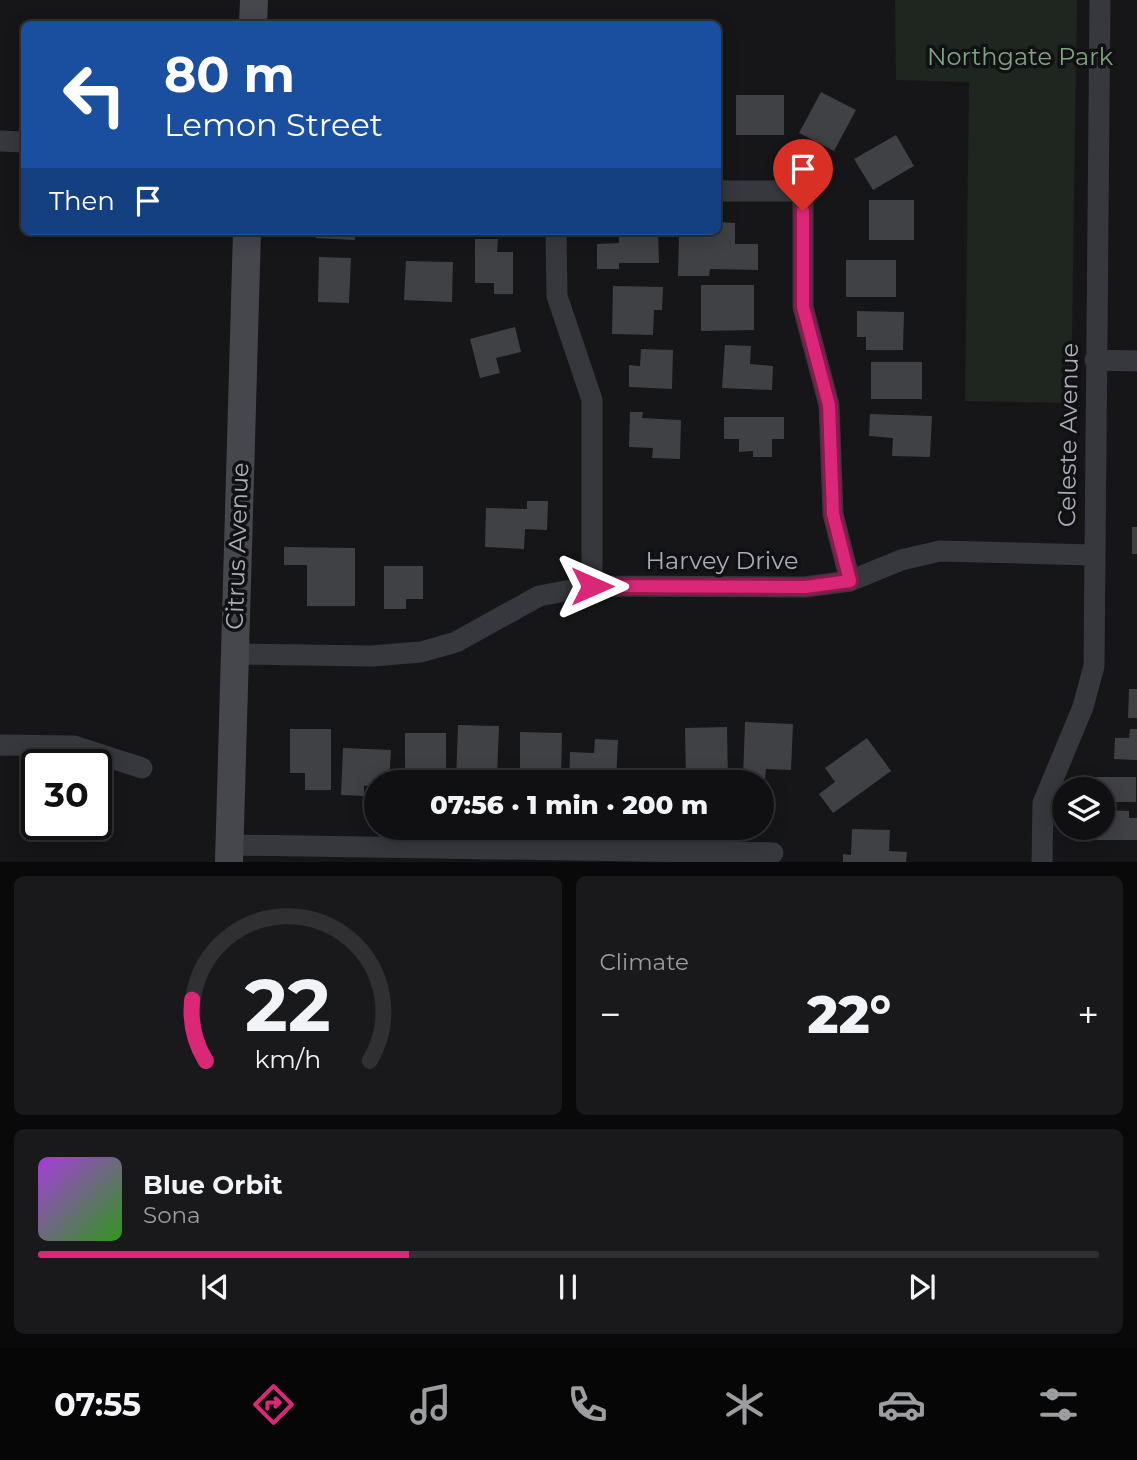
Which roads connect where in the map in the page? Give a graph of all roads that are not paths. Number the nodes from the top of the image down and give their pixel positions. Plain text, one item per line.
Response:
1 (254, 0) edge
2 (1100, 0) edge
3 (253, 21) edge
4 (0, 141) edge
5 (21, 142) edge
6 (721, 191) edge
7 (247, 235) edge
8 (556, 235) edge
9 (1095, 360) junction
10 (1137, 361) edge
11 (1093, 555) junction
12 (850, 581) junction
13 (592, 586) junction
14 (234, 654) junction
15 (0, 745) edge
16 (142, 768) dead end
17 (229, 853) edge
18 (773, 853) dead end
19 (1042, 862) edge

1 - 3 main road
2 - 9 street, Celeste Avenue
4 - 5 street
6 - 12 street
7 - 14 main road, Citrus Avenue
8 - 13 street
9 - 10 street
9 - 11 street, Celeste Avenue
11 - 12 street, Harvey Drive
11 - 19 street, Celeste Avenue
12 - 13 street, Harvey Drive
13 - 14 street, Harvey Drive
14 - 17 main road, Citrus Avenue
15 - 16 street
17 - 18 street

